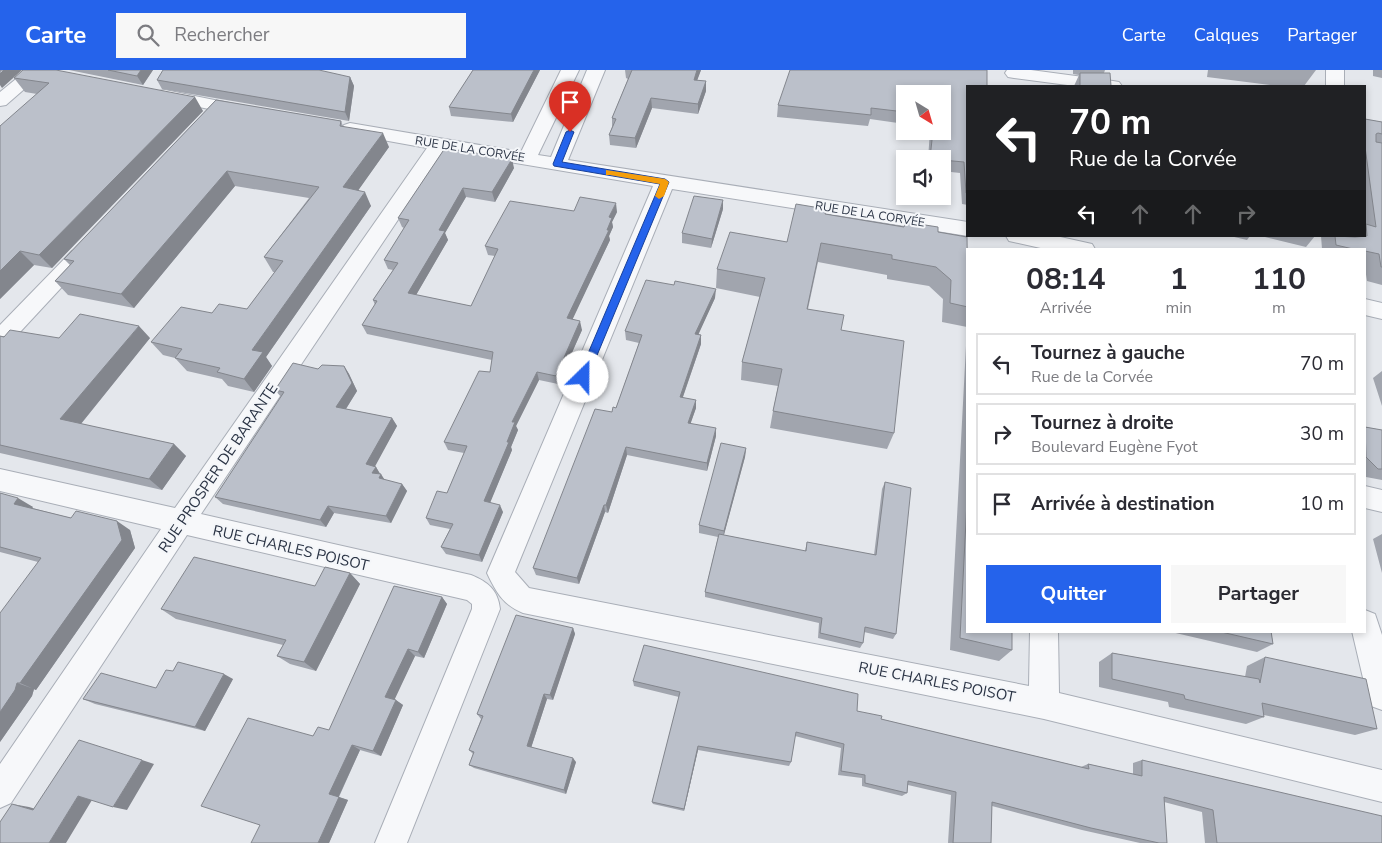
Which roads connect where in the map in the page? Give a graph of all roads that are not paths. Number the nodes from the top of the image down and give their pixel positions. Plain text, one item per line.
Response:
1 (35, 70) edge
2 (570, 70) edge
3 (596, 70) edge
4 (1335, 70) edge
5 (55, 74) edge
6 (1014, 76) edge
7 (154, 85) dead end
8 (1103, 85) edge
9 (1335, 85) edge
10 (0, 101) edge
11 (258, 114) edge
12 (334, 127) edge
13 (439, 144) junction
14 (527, 158) junction
15 (557, 164) junction
16 (665, 182) junction
17 (966, 229) edge
18 (1020, 237) edge
19 (1043, 242) edge
20 (90, 245) edge
21 (1079, 248) edge
22 (1366, 307) edge
23 (1382, 311) edge
24 (0, 339) edge
25 (0, 480) edge
26 (1366, 497) edge
27 (1382, 501) edge
28 (180, 523) junction
29 (1366, 628) edge
30 (1044, 633) edge
31 (1382, 695) edge
32 (1044, 704) junction
33 (1382, 786) edge
34 (0, 792) edge
35 (391, 843) edge

1 - 5 street
1 - 10 street
2 - 14 street
3 - 15 street
4 - 9 street
6 - 8 street
7 - 11 street
12 - 13 street, RUE DE LA CORVÉE
13 - 14 street, RUE DE LA CORVÉE
13 - 28 street, RUE PROSPER DE BARANTE
14 - 15 street, RUE DE LA CORVÉE
15 - 16 street, RUE DE LA CORVÉE
16 - 17 street, RUE DE LA CORVÉE
16 - 32 street, RUE CHARLES POISOT
18 - 19 street
19 - 21 street
20 - 24 street
22 - 23 street
25 - 28 street, RUE CHARLES POISOT
26 - 27 street
28 - 34 street, RUE PROSPER DE BARANTE
28 - 35 street, RUE CHARLES POISOT
29 - 31 street
30 - 32 street
32 - 33 street, RUE CHARLES POISOT

